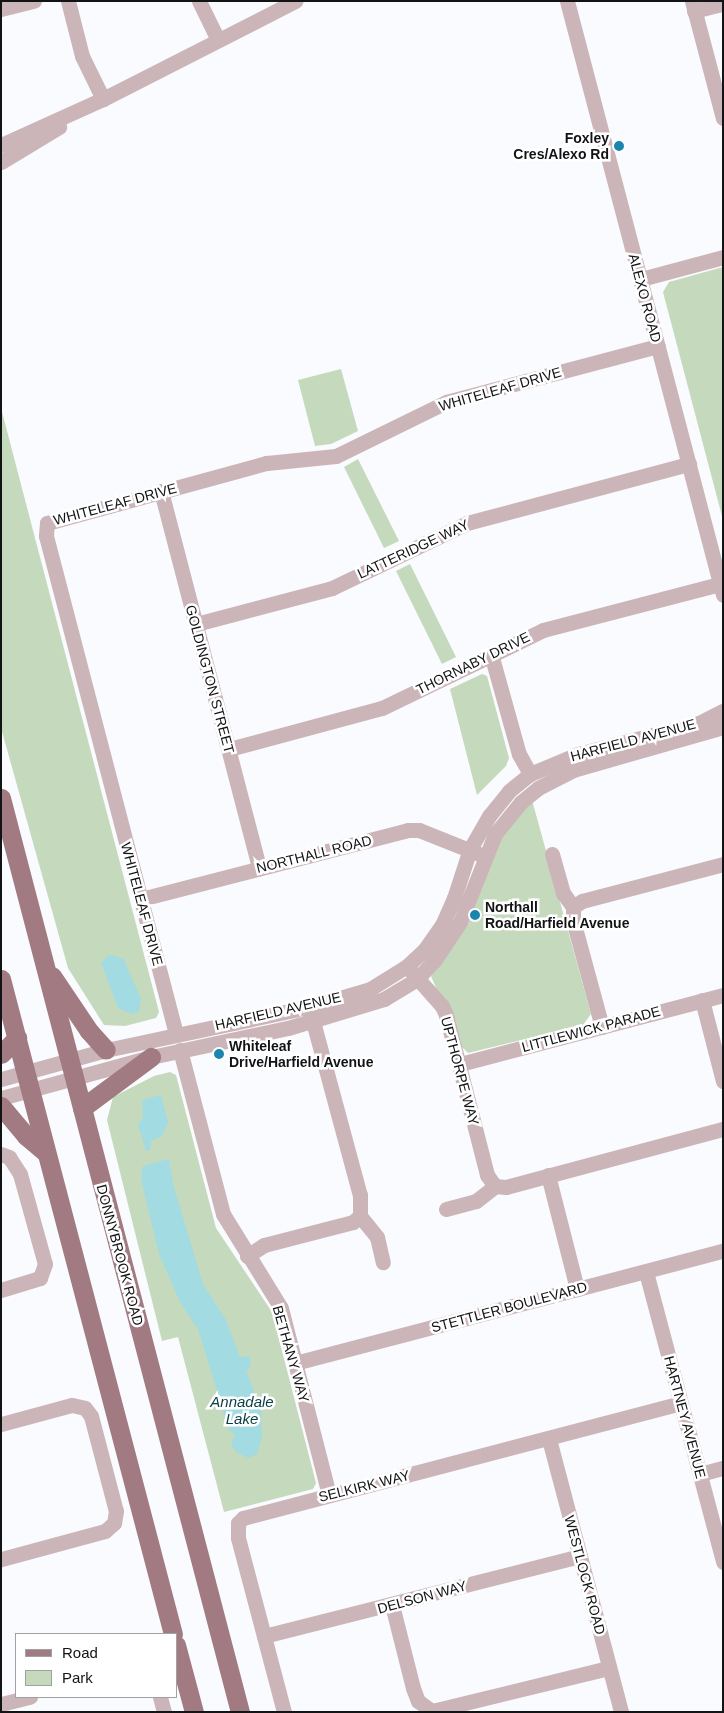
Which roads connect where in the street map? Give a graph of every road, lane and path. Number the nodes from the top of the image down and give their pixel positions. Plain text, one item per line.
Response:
1 (34, 1) edge
2 (68, 1) edge
3 (199, 1) edge
4 (295, 1) edge
5 (567, 1) edge
6 (723, 4) edge
7 (693, 6) edge
8 (1, 9) edge
9 (218, 40) junction
10 (103, 99) junction
11 (723, 118) edge
12 (1, 145) edge
13 (1, 162) edge
14 (723, 257) edge
15 (641, 279) junction
16 (658, 346) junction
17 (690, 464) junction
18 (161, 491) junction
19 (721, 590) edge
20 (196, 624) junction
21 (492, 654) junction
22 (723, 711) edge
23 (723, 727) edge
24 (229, 749) junction
25 (530, 774) junction
26 (1, 798) edge
27 (470, 850) junction
28 (552, 854) dead end
29 (484, 856) junction
30 (723, 864) edge
31 (259, 868) junction
32 (141, 899) junction
33 (573, 907) junction
34 (44, 965) junction
35 (407, 966) junction
36 (1, 979) edge
37 (417, 979) junction
38 (723, 995) edge
39 (702, 1000) junction
40 (311, 1014) junction
41 (602, 1027) junction
42 (176, 1034) junction
43 (16, 1038) junction
44 (106, 1050) junction
45 (180, 1050) junction
46 (1, 1054) edge
47 (151, 1057) junction
48 (460, 1064) junction
49 (71, 1069) junction
50 (1, 1079) edge
51 (723, 1081) edge
52 (27, 1082) junction
53 (1, 1098) edge
54 (1, 1106) edge
55 (82, 1108) junction
56 (723, 1129) edge
57 (46, 1153) junction
58 (1, 1154) edge
59 (548, 1175) junction
60 (495, 1186) junction
61 (446, 1209) dead end
62 (360, 1216) junction
63 (723, 1251) edge
64 (248, 1256) junction
65 (383, 1262) dead end
66 (646, 1272) junction
67 (577, 1289) junction
68 (1, 1290) edge
69 (295, 1364) junction
70 (680, 1403) junction
71 (1, 1424) edge
72 (549, 1439) junction
73 (723, 1468) edge
74 (700, 1474) junction
75 (329, 1495) junction
76 (580, 1556) junction
77 (1, 1559) edge
78 (723, 1562) edge
79 (392, 1605) junction
80 (173, 1633) edge
81 (264, 1636) junction
82 (178, 1653) edge
83 (609, 1668) junction
84 (26, 1698) edge
85 (160, 1698) edge
86 (1, 1704) edge
87 (486, 1706) edge
88 (164, 1712) edge
89 (194, 1712) edge
90 (240, 1712) edge
91 (284, 1712) edge
92 (621, 1712) edge

1 - 8 street
2 - 10 street
3 - 9 street
4 - 9 street
5 - 15 street, ALEXO ROAD
6 - 7 street
7 - 11 street
9 - 10 street
10 - 12 street
10 - 13 street
14 - 15 street
15 - 16 street, ALEXO ROAD
16 - 17 street, ALEXO ROAD
16 - 18 street, WHITELEAF DRIVE
17 - 19 street, ALEXO ROAD
17 - 20 street, LATTERIDGE WAY
18 - 20 street, GOLDINGTON STREET
18 - 32 street, WHITELEAF DRIVE
19 - 21 street, THORNABY DRIVE
20 - 24 street, GOLDINGTON STREET
21 - 24 street, THORNABY DRIVE
21 - 25 street
22 - 25 street, HARFIELD AVENUE
23 - 29 street, HARFIELD AVENUE
24 - 31 street, GOLDINGTON STREET
25 - 27 street, HARFIELD AVENUE
26 - 34 main road, DONNYBROOK ROAD
27 - 29 street, NORTHALL ROAD
27 - 31 street, NORTHALL ROAD
27 - 35 street, HARFIELD AVENUE
28 - 33 street
29 - 37 street, HARFIELD AVENUE
30 - 33 street
31 - 32 street, NORTHALL ROAD
32 - 42 street, WHITELEAF DRIVE
33 - 41 street
34 - 44 main road
34 - 49 main road, DONNYBROOK ROAD
35 - 37 street, UPTHORPE WAY
35 - 40 street, HARFIELD AVENUE
36 - 43 main road
37 - 40 street, HARFIELD AVENUE
37 - 48 street, UPTHORPE WAY
38 - 39 street, LITTLEWICK PARADE
39 - 41 street, LITTLEWICK PARADE
39 - 51 street
40 - 42 street, HARFIELD AVENUE
40 - 45 street, HARFIELD AVENUE
40 - 62 street
41 - 48 street, LITTLEWICK PARADE
42 - 44 street, HARFIELD AVENUE
43 - 46 main road
43 - 52 main road
44 - 49 street, HARFIELD AVENUE
45 - 47 street, HARFIELD AVENUE
45 - 64 street, BETHANY WAY
47 - 49 street, HARFIELD AVENUE
47 - 55 main road
48 - 60 street, UPTHORPE WAY
49 - 52 street
49 - 55 main road, DONNYBROOK ROAD
50 - 52 street
52 - 53 street
52 - 57 main road
54 - 57 main road
55 - 90 main road, DONNYBROOK ROAD
56 - 59 street
57 - 80 main road
58 - 68 street
59 - 60 street
59 - 67 street
60 - 61 street
62 - 64 street
62 - 65 street
63 - 66 street, STETTLER BOULEVARD
64 - 69 street, BETHANY WAY
66 - 67 street, STETTLER BOULEVARD
66 - 70 street, HARTNEY AVENUE
67 - 69 street, STETTLER BOULEVARD
69 - 75 street, BETHANY WAY
70 - 72 street, SELKIRK WAY
70 - 74 street, HARTNEY AVENUE
71 - 77 street
72 - 75 street, SELKIRK WAY
72 - 76 street, WESTLOCK ROAD
73 - 74 street
74 - 78 street, HARTNEY AVENUE
75 - 81 street, SELKIRK WAY
76 - 79 street, DELSON WAY
76 - 83 street, WESTLOCK ROAD
79 - 81 street, DELSON WAY
79 - 87 street
81 - 91 street, SELKIRK WAY
82 - 89 main road
83 - 87 street
83 - 92 street, WESTLOCK ROAD
84 - 86 street
85 - 88 street

